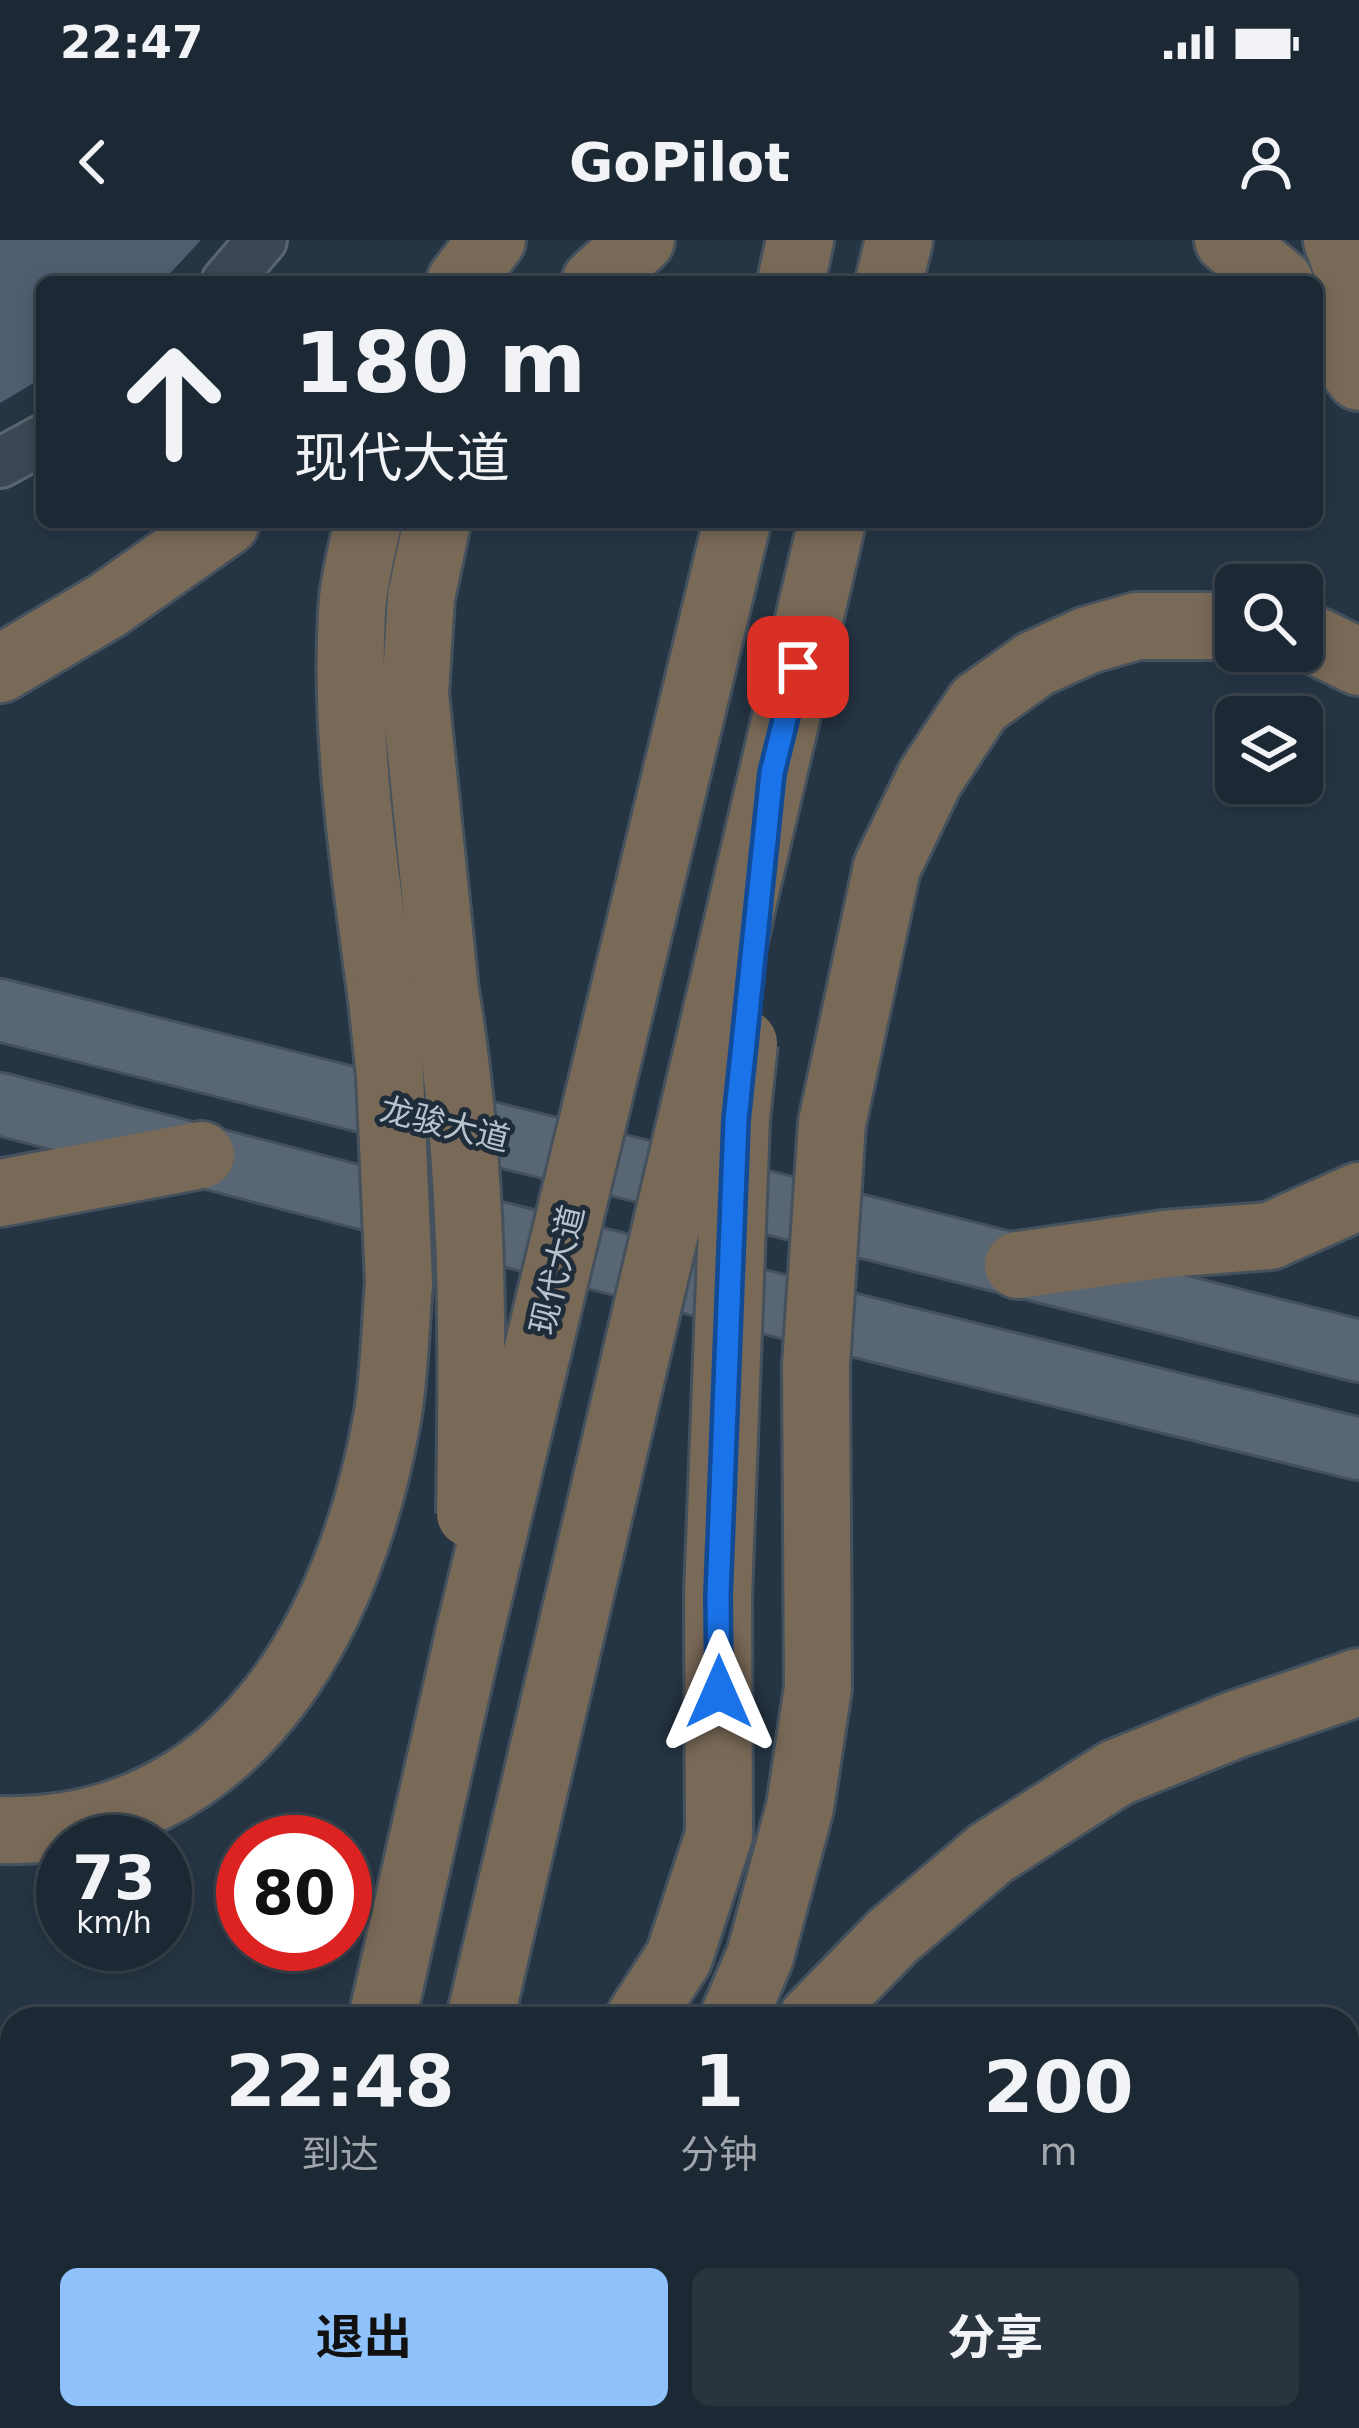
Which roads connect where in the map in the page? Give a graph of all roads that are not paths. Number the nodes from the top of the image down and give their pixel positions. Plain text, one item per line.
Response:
1 (262, 240) edge
2 (492, 240) edge
3 (641, 240) edge
4 (800, 240) edge
5 (899, 240) edge
6 (1228, 240) edge
7 (1337, 240) edge
8 (231, 276) edge
9 (465, 276) edge
10 (602, 276) edge
11 (792, 276) edge
12 (890, 276) edge
13 (1273, 276) edge
14 (1359, 301) edge
15 (1323, 327) edge
16 (1359, 377) edge
17 (36, 443) edge
18 (0, 463) edge
19 (217, 528) edge
20 (367, 528) edge
21 (435, 528) edge
22 (736, 528) edge
23 (831, 528) edge
24 (1215, 626) edge
25 (1323, 644) edge
26 (1359, 662) edge
27 (0, 669) edge
28 (772, 773) junction
29 (414, 995) junction
30 (0, 1010) edge
31 (0, 1104) edge
32 (201, 1155) junction
33 (0, 1193) edge
34 (1359, 1196) edge
35 (1018, 1265) junction
36 (1359, 1351) edge
37 (1359, 1449) edge
38 (469, 1635) junction
39 (1359, 1682) edge
40 (0, 1830) edge
41 (385, 2007) edge
42 (483, 2007) edge
43 (647, 2007) edge
44 (738, 2007) edge
45 (824, 2007) edge

1 - 8 street
2 - 9 highway
3 - 10 highway
4 - 11 highway
5 - 12 highway
6 - 13 highway
7 - 14 highway
15 - 16 highway
17 - 18 street
19 - 27 highway
20 - 29 highway
21 - 29 highway
22 - 38 highway, 现代大道, bridge
23 - 28 highway, bridge
24 - 44 highway, bridge
25 - 26 highway
28 - 42 highway, bridge
28 - 43 highway, bridge
29 - 38 highway, bridge
29 - 40 highway, bridge
30 - 35 main road, 龙骏大道
31 - 32 main road
32 - 33 highway
32 - 37 main road
34 - 35 highway
35 - 36 main road, 龙骏大道
38 - 41 highway, 现代大道, bridge
39 - 45 highway

